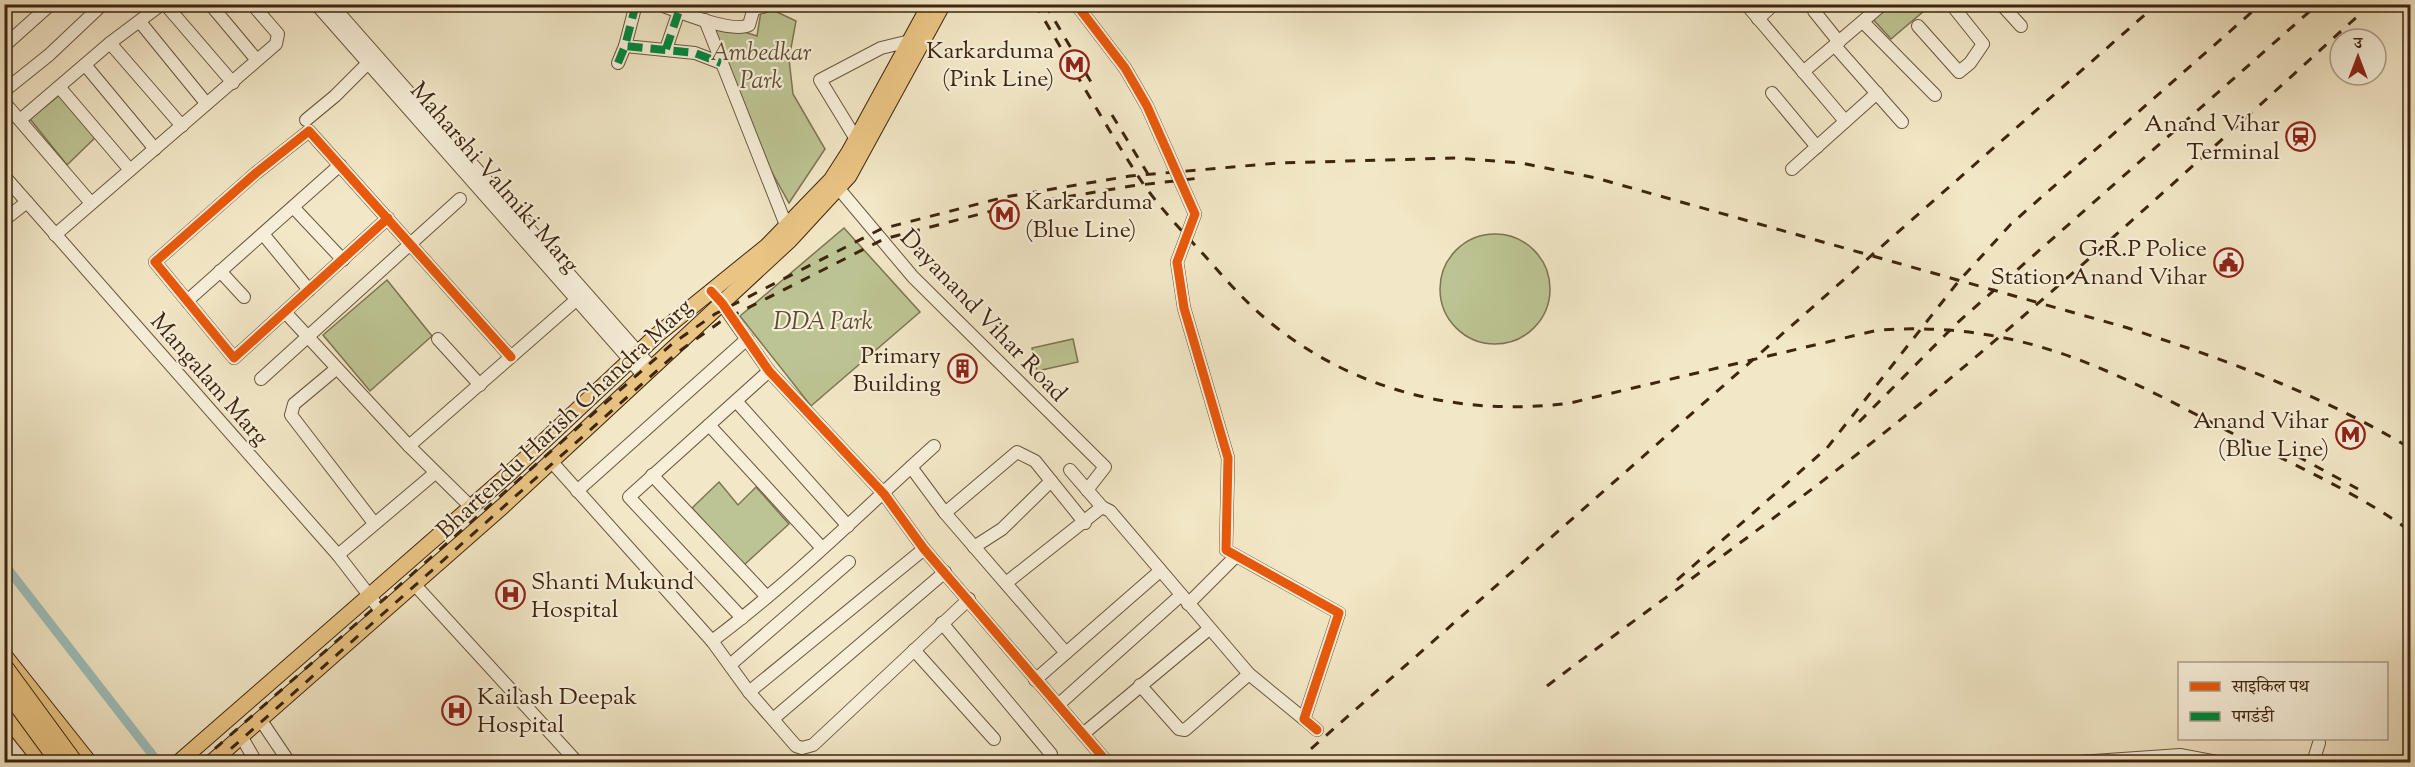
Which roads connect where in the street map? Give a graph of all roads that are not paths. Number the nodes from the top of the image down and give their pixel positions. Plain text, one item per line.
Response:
1 (51, 4) edge
2 (103, 4) edge
3 (164, 4) edge
4 (210, 4) edge
5 (252, 4) edge
6 (316, 4) edge
7 (332, 4) edge
8 (636, 4) edge
9 (658, 4) edge
10 (773, 4) edge
11 (930, 4) edge
12 (943, 4) edge
13 (1076, 4) edge
14 (1746, 4) edge
15 (1774, 4) edge
16 (1821, 4) edge
17 (1883, 4) edge
18 (1951, 4) edge
19 (2001, 4) edge
20 (755, 7) edge
21 (679, 11) junction
22 (1758, 19) junction
23 (705, 20) junction
24 (140, 22) junction
25 (1864, 23) junction
26 (1918, 26) dead end
27 (2021, 26) dead end
28 (910, 41) junction
29 (110, 42) junction
30 (1837, 44) junction
31 (4, 46) edge
32 (625, 46) junction
33 (666, 49) junction
34 (256, 59) junction
35 (368, 63) junction
36 (618, 63) dead end
37 (721, 63) junction
38 (86, 66) junction
39 (1803, 72) junction
40 (233, 83) junction
41 (60, 88) junction
42 (4, 91) edge
43 (1772, 93) dead end
44 (1877, 93) junction
45 (1935, 95) dead end
46 (4, 102) edge
47 (206, 103) junction
48 (20, 120) junction
49 (306, 120) dead end
50 (1845, 121) junction
51 (1902, 122) dead end
52 (182, 126) junction
53 (856, 139) junction
54 (1816, 147) junction
55 (155, 149) junction
56 (340, 165) junction
57 (1792, 169) dead end
58 (130, 170) junction
59 (4, 176) edge
60 (835, 184) junction
61 (460, 199) dead end
62 (27, 202) junction
63 (91, 203) junction
64 (293, 207) junction
65 (388, 218) junction
66 (4, 220) edge
67 (786, 225) junction
68 (263, 234) junction
69 (55, 235) junction
70 (409, 243) junction
71 (343, 260) junction
72 (220, 272) junction
73 (309, 290) junction
74 (711, 291) junction
75 (244, 297) dead end
76 (576, 300) junction
77 (187, 301) junction
78 (722, 303) junction
79 (285, 312) junction
80 (309, 338) junction
81 (438, 339) dead end
82 (747, 339) junction
83 (635, 356) junction
84 (511, 357) junction
85 (336, 369) junction
86 (769, 371) junction
87 (648, 372) junction
88 (261, 379) dead end
89 (480, 385) junction
90 (736, 401) junction
91 (709, 425) junction
92 (409, 446) junction
93 (934, 446) dead end
94 (551, 461) junction
95 (910, 467) junction
96 (1070, 470) dead end
97 (435, 473) junction
98 (652, 475) junction
99 (1051, 482) junction
100 (1087, 490) junction
101 (577, 491) junction
102 (884, 494) junction
103 (471, 507) junction
104 (1102, 507) junction
105 (945, 513) junction
106 (374, 523) junction
107 (1084, 524) junction
108 (848, 526) junction
109 (974, 547) junction
110 (822, 548) junction
111 (924, 549) junction
112 (338, 555) junction
113 (1236, 556) junction
114 (849, 562) dead end
115 (1160, 571) junction
116 (945, 572) junction
117 (1006, 583) junction
118 (416, 585) junction
119 (369, 597) junction
120 (766, 597) junction
121 (969, 599) junction
122 (1184, 600) junction
123 (382, 612) junction
124 (742, 618) junction
125 (942, 623) junction
126 (1209, 629) junction
127 (712, 641) junction
128 (914, 650) junction
129 (1066, 653) junction
130 (4, 655) edge
131 (4, 665) edge
132 (729, 665) junction
133 (1250, 674) junction
134 (1035, 680) junction
135 (1140, 685) junction
136 (4, 688) edge
137 (749, 692) junction
138 (1058, 705) junction
139 (4, 714) edge
140 (260, 719) junction
141 (773, 719) junction
142 (1304, 719) junction
143 (4, 724) edge
144 (61, 727) junction
145 (1317, 730) dead end
146 (1083, 734) junction
147 (237, 739) junction
148 (994, 739) dead end
149 (2319, 743) dead end
150 (1051, 754) dead end
151 (38, 758) edge
152 (58, 762) edge
153 (75, 762) edge
154 (89, 762) edge
155 (179, 762) edge
156 (212, 762) edge
157 (256, 762) edge
158 (289, 762) edge
159 (577, 762) edge
160 (1107, 762) edge
161 (2079, 762) edge
162 (2217, 762) edge
163 (2313, 762) edge

1 - 31 street
2 - 42 street
3 - 24 street
3 - 40 street
4 - 34 street
5 - 34 street
6 - 35 street, Maharshi Valmiki Marg
7 - 83 street, Maharshi Valmiki Marg
8 - 32 street
9 - 21 street
10 - 20 street
11 - 28 main road, Bhartendu Harish Chandra Marg
12 - 60 main road, Bhartendu Harish Chandra Marg
13 - 113 street
14 - 22 street
15 - 22 street
16 - 30 street
17 - 25 street
18 - 26 street
19 - 27 street
20 - 23 street
21 - 23 street
21 - 33 street
22 - 39 street
23 - 37 street
24 - 29 street
24 - 47 street
25 - 30 street
25 - 45 street
28 - 53 main road, Bhartendu Harish Chandra Marg
28 - 53 street
29 - 38 street
29 - 52 street
30 - 39 street
30 - 44 street
32 - 33 street
32 - 36 street
33 - 37 street
34 - 40 street
35 - 49 street
35 - 76 street, Maharshi Valmiki Marg
37 - 67 street
38 - 41 street
38 - 55 street
39 - 50 street
40 - 47 street
41 - 48 street
41 - 58 street
43 - 54 street
44 - 50 street
44 - 51 street
46 - 48 street
47 - 52 street
48 - 63 street
50 - 54 street
52 - 55 street
53 - 60 main road, Bhartendu Harish Chandra Marg
54 - 57 street
55 - 58 street
56 - 64 street
56 - 65 street
56 - 77 street
58 - 63 street
59 - 62 street, Mangalam Marg
60 - 67 main road, Bhartendu Harish Chandra Marg
60 - 78 main road, Bhartendu Harish Chandra Marg
60 - 100 street, Dayanand Vihar Road
61 - 70 street
62 - 66 street
62 - 69 street, Mangalam Marg
63 - 69 street
64 - 68 street
64 - 71 street
65 - 70 street
65 - 71 street
67 - 74 main road, Bhartendu Harish Chandra Marg
68 - 72 street
68 - 73 street
69 - 112 street, Mangalam Marg
70 - 80 street
70 - 84 street
71 - 73 street
72 - 75 street
72 - 77 street
73 - 79 street
74 - 78 street
74 - 83 main road, Bhartendu Harish Chandra Marg
76 - 83 street, Maharshi Valmiki Marg
76 - 84 street
77 - 79 street
78 - 82 street
78 - 87 main road, Bhartendu Harish Chandra Marg
79 - 80 street
80 - 85 street
80 - 88 street
81 - 89 street
82 - 86 street
82 - 101 street
83 - 87 street, Maharshi Valmiki Marg
83 - 103 main road, Bhartendu Harish Chandra Marg
84 - 89 street
85 - 92 street
85 - 106 street
86 - 90 street
86 - 102 street
87 - 94 main road, Bhartendu Harish Chandra Marg
89 - 92 street
90 - 91 street
90 - 108 street
91 - 98 street
91 - 110 street
92 - 97 street
93 - 95 street
94 - 101 street
94 - 118 main road, Bhartendu Harish Chandra Marg
95 - 102 street
95 - 105 street
96 - 100 street
97 - 103 street
97 - 106 street
98 - 120 street
98 - 124 street
99 - 105 street
99 - 107 street
99 - 109 street
100 - 104 street
101 - 127 street
102 - 108 street
102 - 111 street
103 - 119 main road, Bhartendu Harish Chandra Marg
104 - 107 street
104 - 115 street
105 - 109 street
106 - 112 street
107 - 117 street
108 - 110 street
109 - 117 street
110 - 120 street
111 - 116 street
111 - 137 street
112 - 119 street, Mangalam Marg
113 - 122 street
113 - 142 street
114 - 132 street
115 - 122 street
115 - 129 street
116 - 121 street
116 - 141 street
117 - 129 street
118 - 123 main road, Bhartendu Harish Chandra Marg
118 - 159 street
119 - 123 street, Mangalam Marg
119 - 155 main road, Bhartendu Harish Chandra Marg
120 - 124 street
121 - 125 street
121 - 134 street
122 - 126 street
122 - 138 street
123 - 140 main road, Bhartendu Harish Chandra Marg
124 - 127 street
125 - 128 street
125 - 150 street
126 - 133 street
126 - 135 street
127 - 132 street
128 - 141 street
128 - 148 street
129 - 134 street
130 - 144 main road
131 - 153 main road, bridge
132 - 137 street
133 - 135 street
133 - 142 street
134 - 138 street
135 - 146 street
136 - 152 main road, bridge
137 - 141 street
138 - 146 street
139 - 151 main road
140 - 147 main road, Bhartendu Harish Chandra Marg
140 - 158 street
142 - 145 street
143 - 151 street
144 - 151 street
144 - 154 main road
146 - 160 street
147 - 156 main road, Bhartendu Harish Chandra Marg
147 - 157 street
149 - 163 street
161 - 162 street

